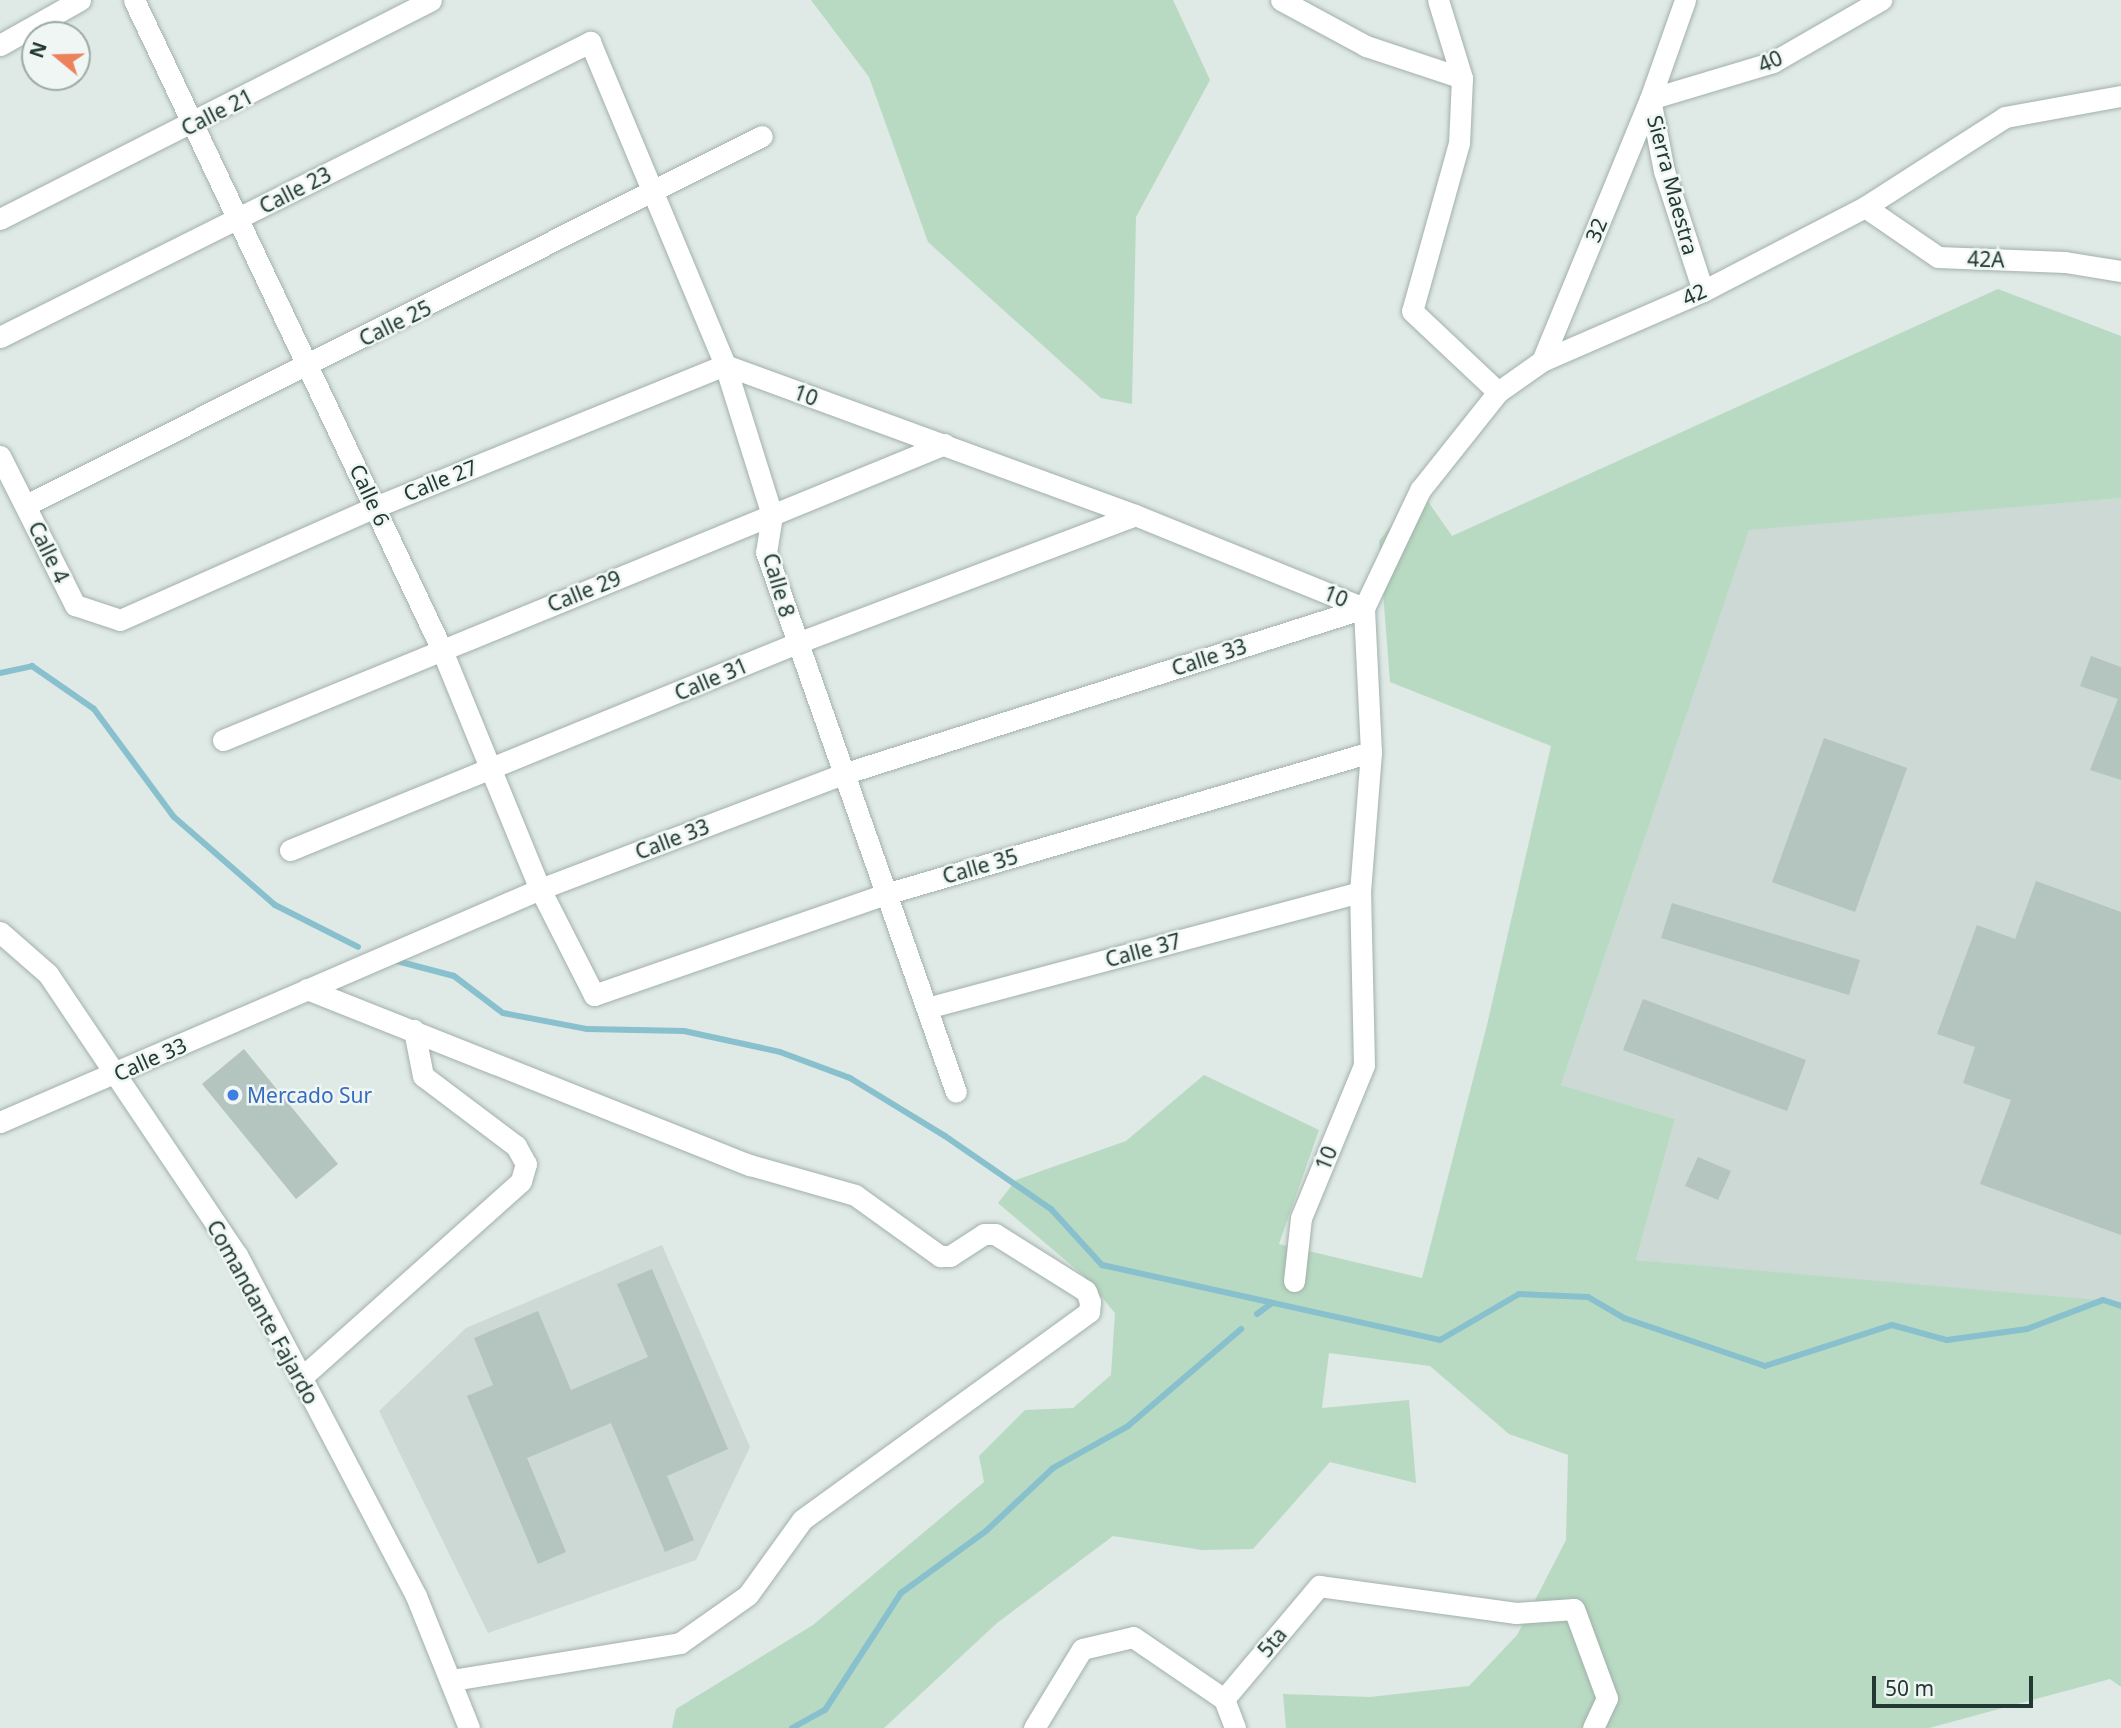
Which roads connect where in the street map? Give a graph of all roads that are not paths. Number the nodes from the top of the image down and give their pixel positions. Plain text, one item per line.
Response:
1 (80, 0) edge
2 (134, 0) edge
3 (431, 0) edge
4 (1281, 0) edge
5 (1438, 0) edge
6 (1685, 0) edge
7 (1881, 0) edge
8 (590, 42) joint
9 (0, 45) edge
10 (1462, 78) junction
11 (2121, 96) edge
12 (1650, 99) junction
13 (192, 125) junction
14 (761, 136) dead end
15 (655, 193) junction
16 (1865, 207) junction
17 (240, 218) junction
18 (0, 219) edge
19 (2121, 271) edge
20 (1703, 291) junction
21 (0, 337) edge
22 (1542, 361) junction
23 (310, 365) junction
24 (725, 365) junction
25 (1498, 392) junction
26 (945, 444) junction
27 (0, 456) edge
28 (26, 505) junction
29 (376, 507) junction
30 (1135, 514) junction
31 (772, 515) junction
32 (1364, 608) junction
33 (120, 620) joint
34 (797, 643) junction
35 (441, 649) junction
36 (223, 740) dead end
37 (1371, 752) junction
38 (494, 771) junction
39 (843, 774) junction
40 (290, 850) dead end
41 (540, 889) junction
42 (1360, 892) junction
43 (889, 893) junction
44 (0, 932) edge
45 (307, 989) junction
46 (594, 995) joint
47 (926, 1008) junction
48 (414, 1030) junction
49 (116, 1074) junction
50 (956, 1092) dead end
51 (0, 1122) edge
52 (1294, 1281) dead end
53 (301, 1378) junction
54 (451, 1680) junction
55 (1224, 1699) junction
56 (469, 1728) edge
57 (1034, 1728) edge
58 (1235, 1728) edge
59 (1594, 1728) edge

1 - 9 street
2 - 13 street, Calle 6
3 - 13 street, Calle 21
4 - 10 street
5 - 10 street
6 - 12 street, Sierra Maestra
7 - 12 street, 40
8 - 15 street, Calle 8
8 - 17 street, Calle 23
10 - 25 street
11 - 16 street, 42
12 - 20 street, Sierra Maestra
12 - 22 street, 32
13 - 17 street, Calle 6
13 - 18 street, Calle 21
14 - 15 street, Calle 25
15 - 23 street, Calle 25
15 - 24 street, Calle 8
16 - 19 street, 42A
16 - 20 street, 42
17 - 21 street, Calle 23
17 - 23 street, Calle 6
20 - 22 street, 42
22 - 25 street, 42
23 - 28 street, Calle 25
23 - 29 street, Calle 6
24 - 26 street, 10
24 - 29 street, Calle 27
24 - 31 street, Calle 8
25 - 32 street, 42
26 - 30 street, 10
26 - 31 street, Calle 29
27 - 28 street, Calle 4
28 - 33 street, Calle 4
29 - 33 street, Calle 27
29 - 35 street, Calle 6
30 - 32 street, 10
30 - 34 street, Calle 31
31 - 34 street, Calle 8
31 - 35 street, Calle 29
32 - 37 street, 10
32 - 39 street, Calle 33
34 - 38 street, Calle 31
34 - 39 street, Calle 8
35 - 36 street, Calle 29
35 - 38 street, Calle 6
37 - 42 street, 10
37 - 43 street, Calle 35
38 - 40 street, Calle 31
38 - 41 street, Calle 6
39 - 41 street, Calle 33
39 - 43 street, Calle 8
41 - 45 street, Calle 33
41 - 46 street, Calle 6
42 - 47 street, Calle 37
42 - 52 street, 10
43 - 46 street, Calle 35
43 - 47 street, Calle 8
44 - 49 street, Comandante Fajardo
45 - 48 street
45 - 49 street, Calle 33
47 - 50 street, Calle 8
48 - 53 street
48 - 54 street
49 - 51 street, Calle 33
49 - 53 street, Comandante Fajardo
53 - 54 street, Comandante Fajardo
54 - 56 street, Comandante Fajardo
55 - 57 street
55 - 58 street
55 - 59 street, 5ta

